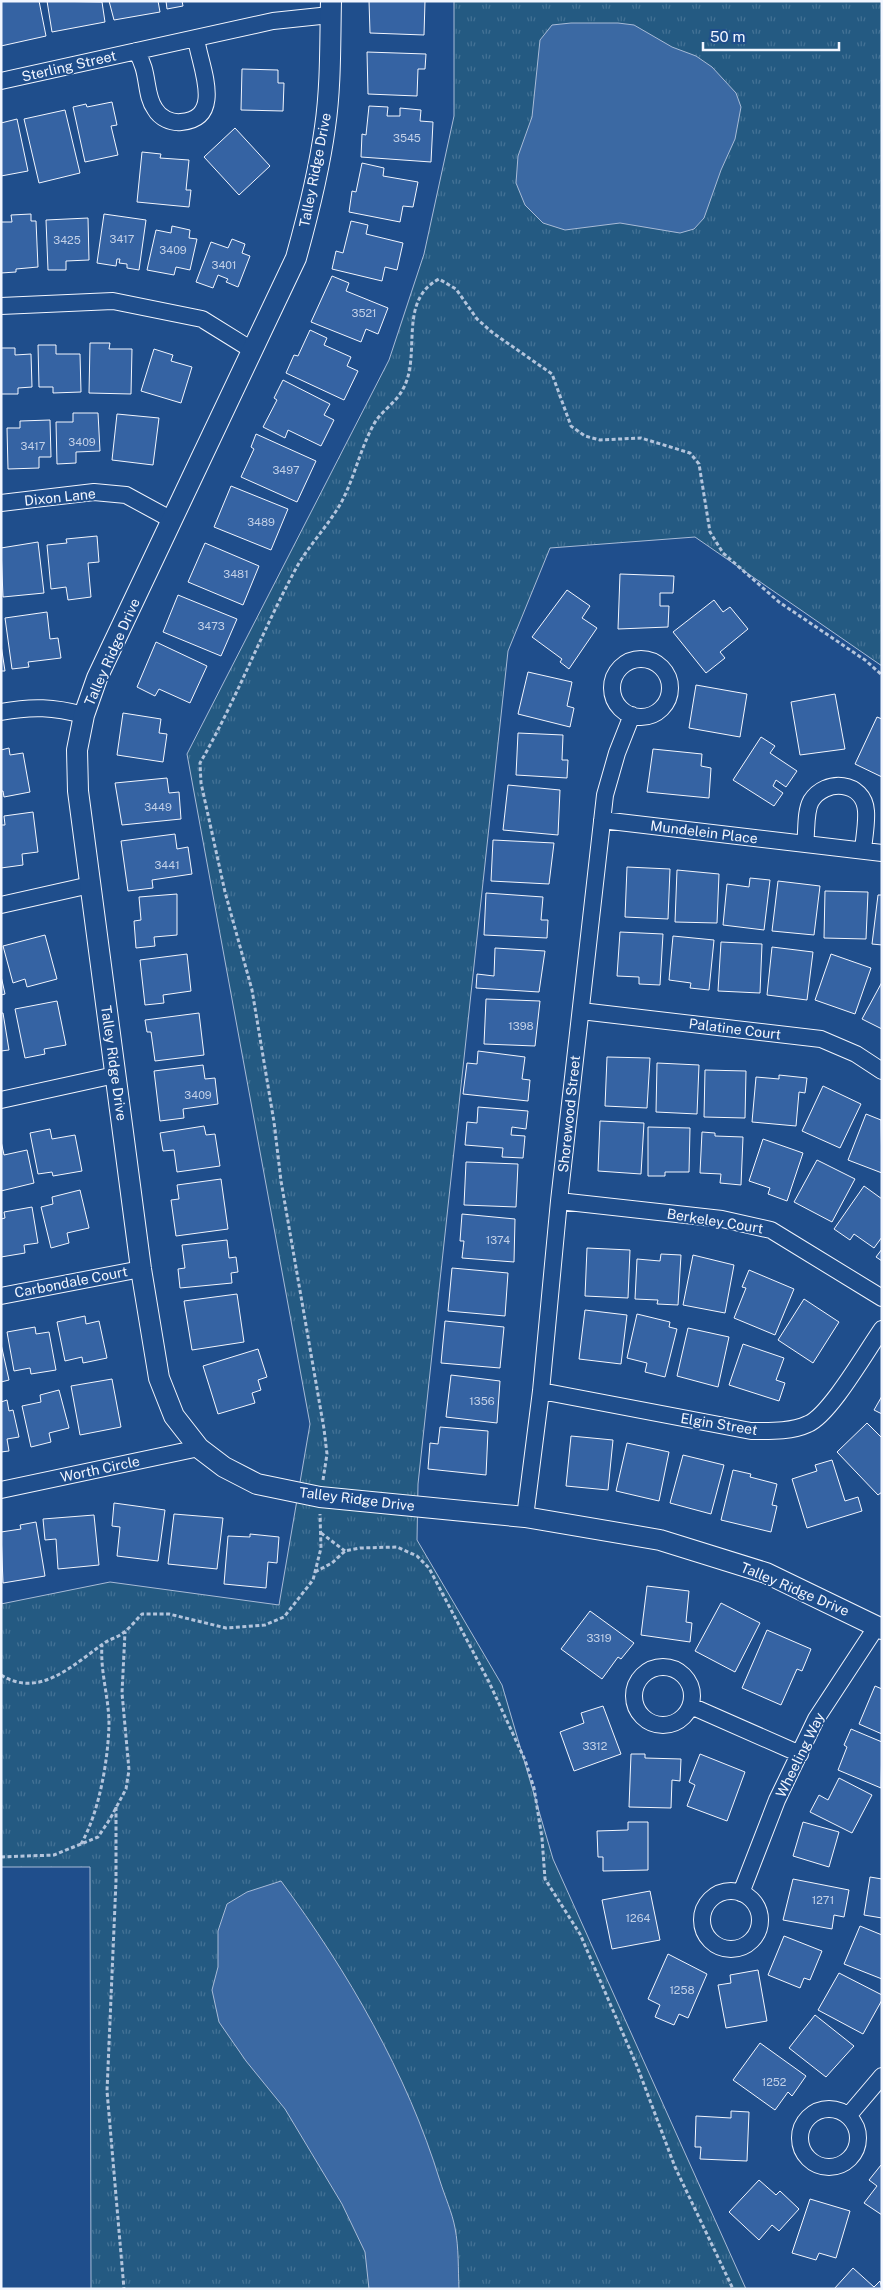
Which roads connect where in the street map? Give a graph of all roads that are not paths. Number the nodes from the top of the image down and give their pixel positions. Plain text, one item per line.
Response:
1 (330, 8) edge
2 (196, 38) junction
3 (136, 51) junction
4 (1, 81) edge
5 (1, 306) edge
6 (252, 350) junction
7 (1, 503) edge
8 (172, 520) junction
9 (1, 712) edge
10 (84, 715) junction
11 (632, 716) dead end
12 (602, 820) junction
13 (805, 844) junction
14 (863, 850) junction
15 (882, 853) edge
16 (90, 885) junction
17 (1, 905) edge
18 (581, 1011) junction
19 (882, 1071) edge
20 (115, 1075) junction
21 (1, 1100) edge
22 (559, 1201) junction
23 (141, 1269) junction
24 (1, 1296) edge
25 (882, 1298) edge
26 (882, 1329) edge
27 (541, 1391) junction
28 (199, 1448) junction
29 (1, 1490) edge
30 (526, 1517) junction
31 (879, 1628) edge
32 (690, 1706) dead end
33 (800, 1754) junction
34 (741, 1893) dead end
35 (882, 2076) edge
36 (848, 2116) dead end

1 - 2 street, Sterling Street
1 - 6 street, Talley Ridge Drive
2 - 3 street, Sterling Street
2 - 3 street
3 - 4 street, Sterling Street
5 - 6 street
6 - 8 street, Talley Ridge Drive
7 - 8 street, Dixon Lane
8 - 10 street, Talley Ridge Drive
9 - 10 street
10 - 16 street, Talley Ridge Drive
11 - 12 street, Shorewood Street
12 - 13 street, Mundelein Place
12 - 18 street, Shorewood Street
13 - 14 street, Mundelein Place
13 - 14 street
14 - 15 street, Mundelein Place
16 - 17 street
16 - 20 street, Talley Ridge Drive
18 - 19 street, Palatine Court
18 - 22 street, Shorewood Street
20 - 21 street
20 - 23 street, Talley Ridge Drive
22 - 25 street, Berkeley Court
22 - 27 street, Shorewood Street
23 - 24 street, Carbondale Court
23 - 28 street, Talley Ridge Drive
26 - 27 street, Elgin Street
27 - 30 street, Shorewood Street
28 - 29 street, Worth Circle
28 - 30 street, Talley Ridge Drive
30 - 31 street, Talley Ridge Drive
31 - 33 street, Wheeling Way
32 - 33 street
33 - 34 street, Wheeling Way
35 - 36 street

